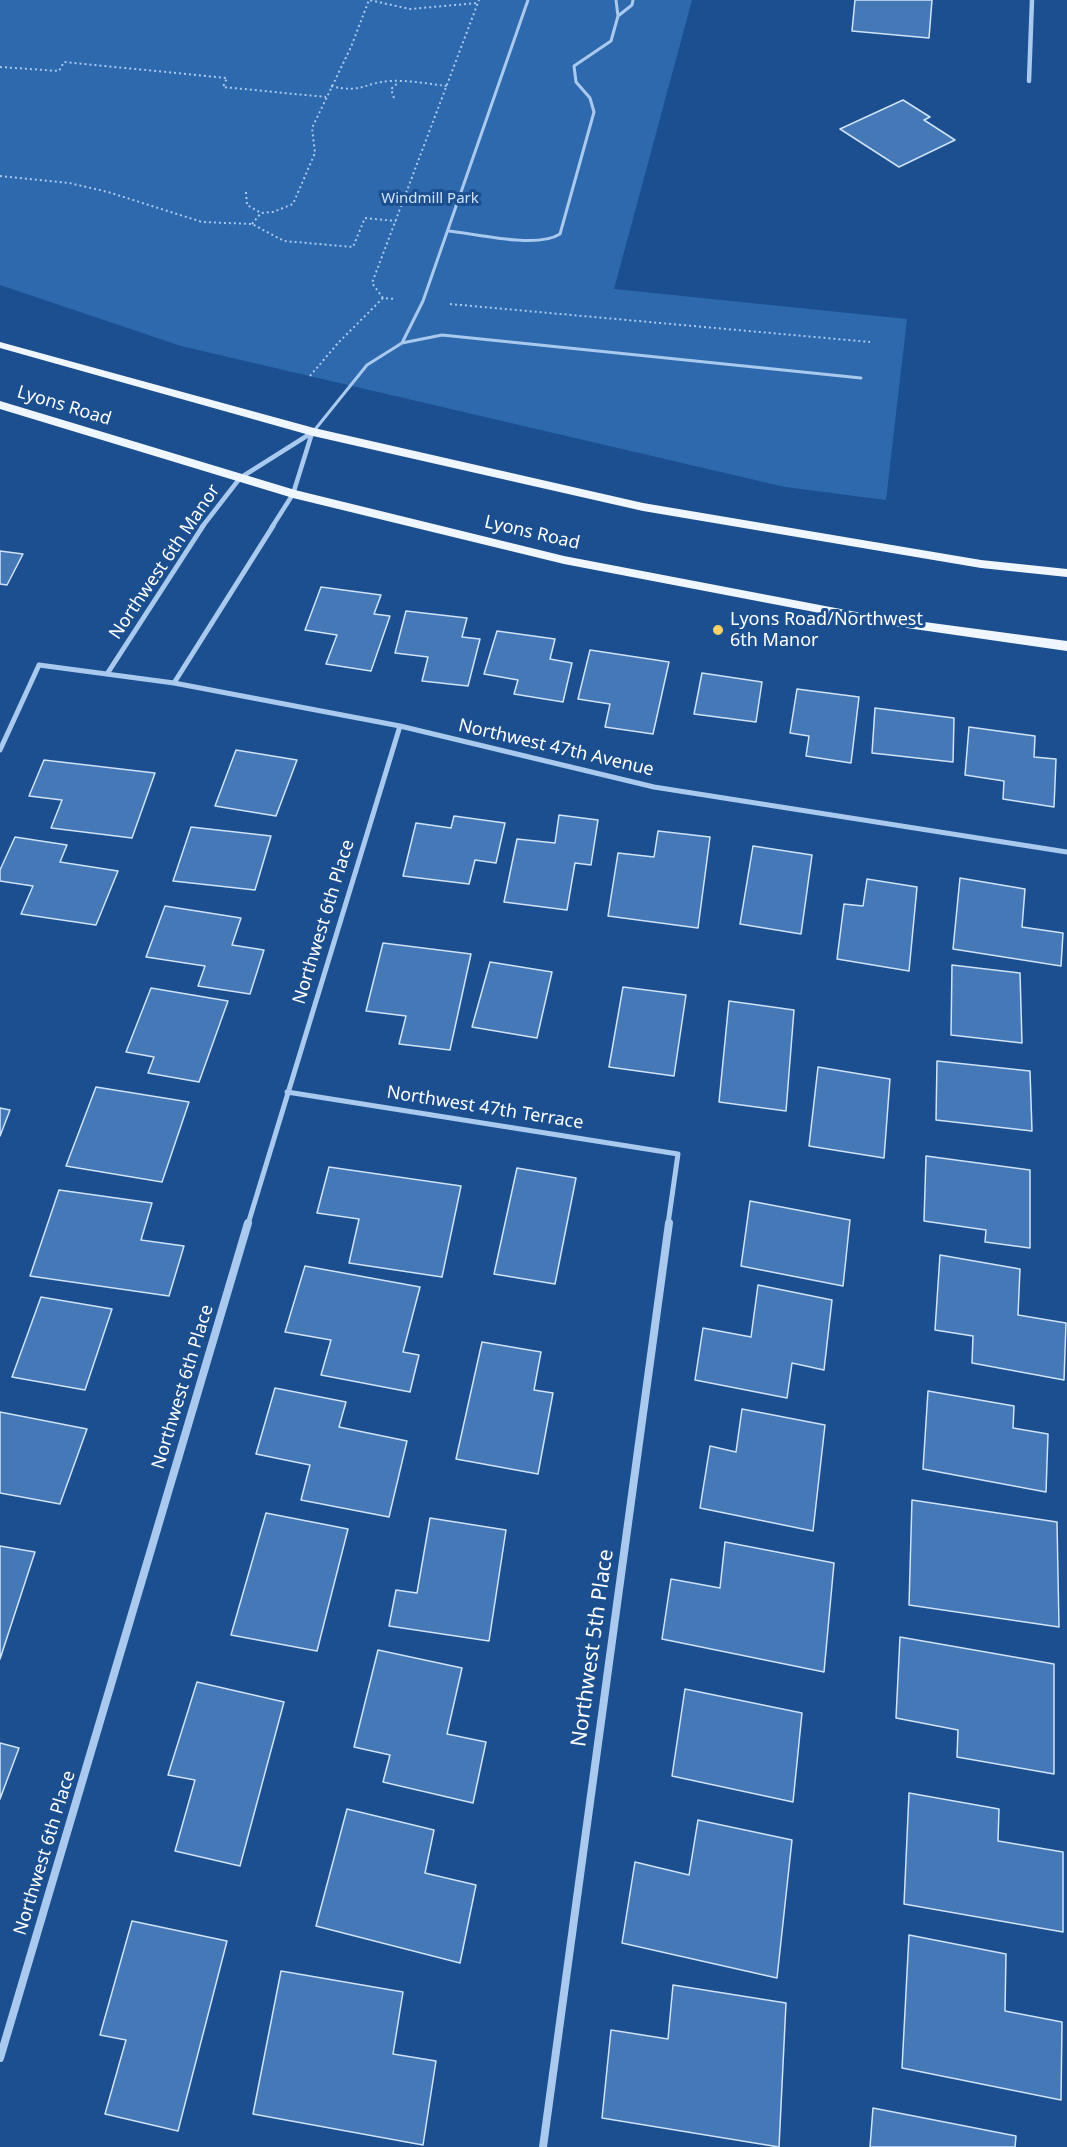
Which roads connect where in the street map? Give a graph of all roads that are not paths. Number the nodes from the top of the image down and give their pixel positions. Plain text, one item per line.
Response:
1 (528, 0) edge
2 (616, 0) edge
3 (633, 0) edge
4 (1032, 0) edge
5 (618, 16) junction
6 (1029, 81) dead end
7 (449, 231) junction
8 (402, 343) junction
9 (0, 345) edge
10 (861, 378) dead end
11 (0, 405) edge
12 (313, 432) junction
13 (240, 478) junction
14 (293, 494) junction
15 (1067, 573) edge
16 (1067, 646) edge
17 (107, 674) junction
18 (174, 683) junction
19 (400, 726) junction
20 (0, 750) edge
21 (1067, 852) edge
22 (286, 1092) junction
23 (678, 1154) joint
24 (0, 2058) edge
25 (543, 2147) edge

1 - 7 lane
2 - 5 lane
3 - 5 lane
4 - 6 street
5 - 7 lane
7 - 8 lane
8 - 10 lane
8 - 12 lane
9 - 12 main road
11 - 13 main road, Lyons Road
12 - 13 street, Northwest 6th Manor
12 - 14 street
12 - 15 main road
13 - 14 main road, Lyons Road
13 - 17 street, Northwest 6th Manor
14 - 16 main road, Lyons Road
14 - 18 street
17 - 18 street, Northwest 47th Avenue
17 - 20 street, Northwest 47th Avenue
18 - 19 street, Northwest 47th Avenue
19 - 21 street, Northwest 47th Avenue
19 - 22 street, Northwest 6th Place
22 - 23 street, Northwest 47th Terrace
22 - 24 street, Northwest 6th Place
23 - 25 street, Northwest 5th Place

